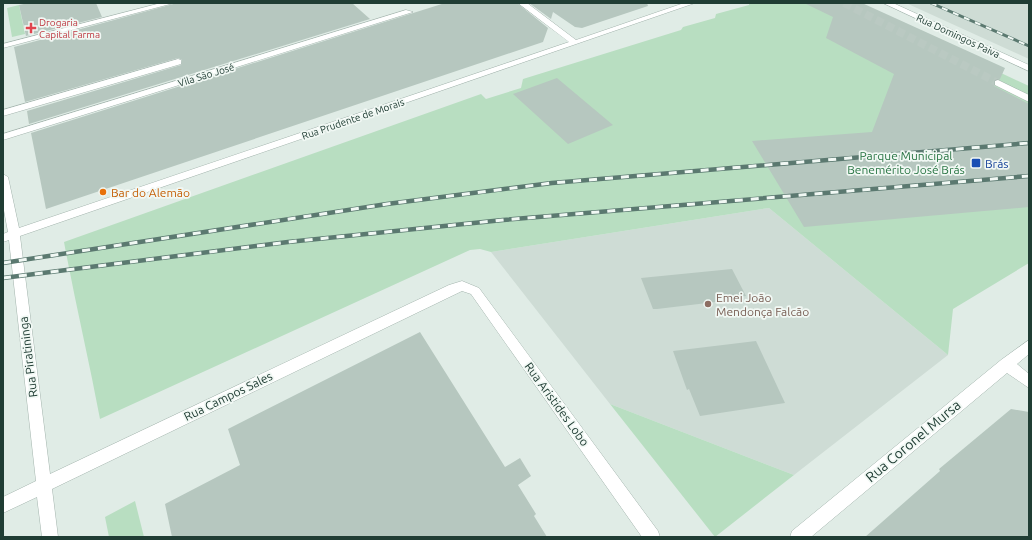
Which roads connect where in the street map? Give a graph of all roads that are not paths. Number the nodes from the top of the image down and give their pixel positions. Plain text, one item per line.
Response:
1 (170, 3) edge
2 (522, 3) edge
3 (691, 3) edge
4 (887, 3) edge
5 (409, 12) dead end
6 (575, 43) junction
7 (3, 46) edge
8 (178, 62) dead end
9 (1029, 68) edge
10 (998, 83) tunnel mouth
11 (1029, 99) edge
12 (3, 113) edge
13 (3, 137) edge
14 (3, 177) edge
15 (8, 236) edge
16 (453, 288) joint
17 (1029, 346) edge
18 (1006, 364) junction
19 (1029, 382) edge
20 (43, 486) junction
21 (3, 505) edge
22 (50, 537) edge
23 (652, 537) edge
24 (798, 537) edge

1 - 7 street
2 - 6 street
3 - 6 street, Rua Prudente de Morais
4 - 9 street, Rua Domingos Paiva
5 - 13 street, Vila São José
6 - 15 street, Rua Prudente de Morais
8 - 12 street, Vila São José
10 - 11 street
14 - 15 street, Rua Piratininga
15 - 20 street, Rua Piratininga
16 - 20 street, Rua Campos Sales
16 - 23 street, Rua Aristides Lobo
17 - 18 street, Rua Coronel Mursa
18 - 19 street
18 - 24 street, Rua Coronel Mursa
20 - 21 street, Rua Campos Sales
20 - 22 street, Rua Piratininga

